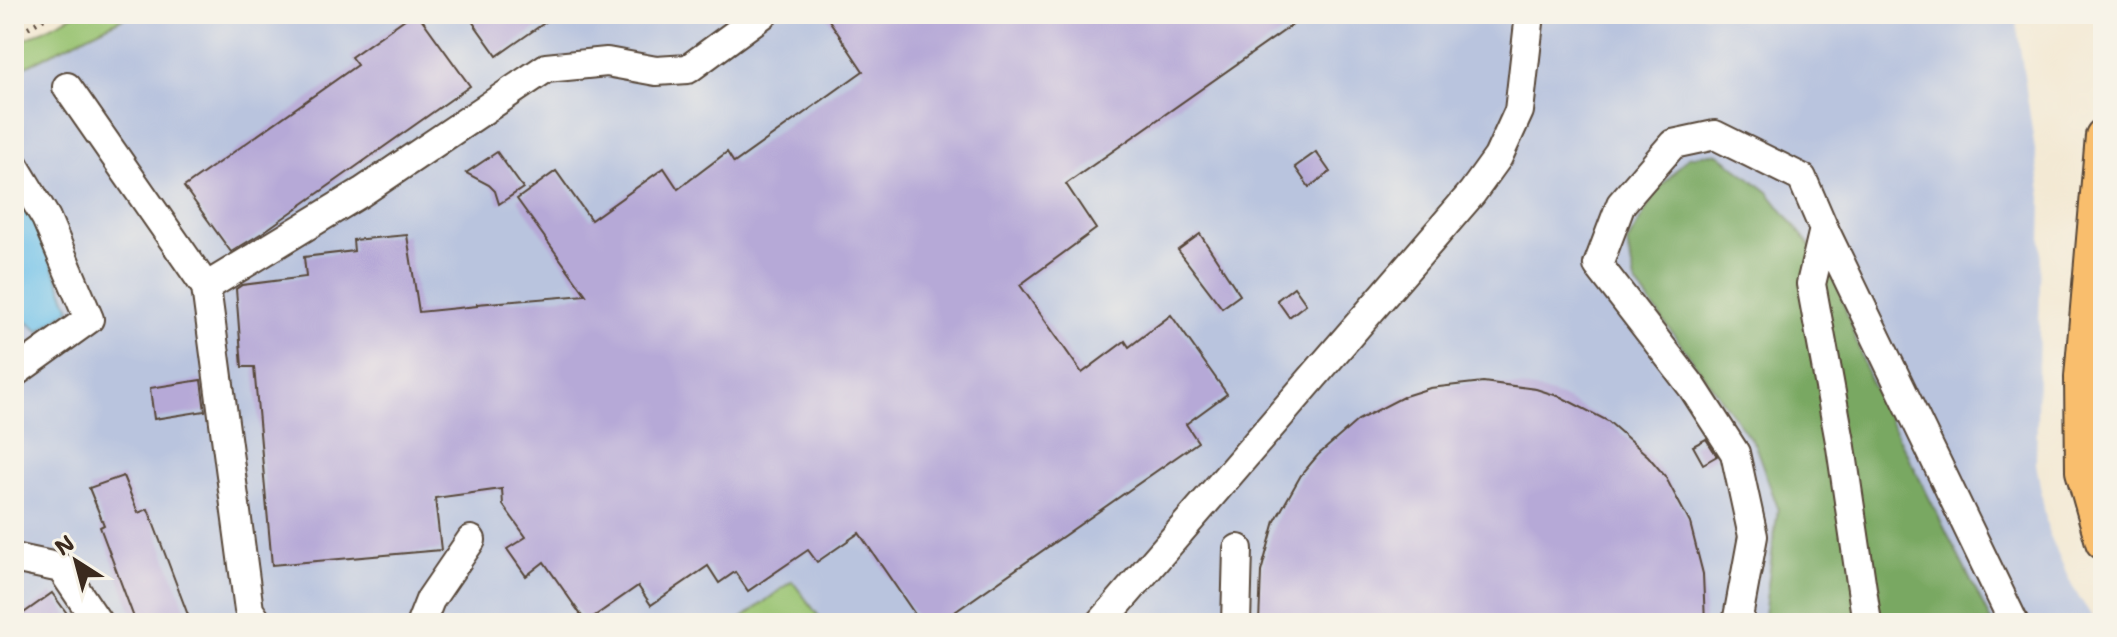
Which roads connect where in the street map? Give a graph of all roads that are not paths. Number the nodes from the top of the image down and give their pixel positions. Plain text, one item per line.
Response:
1 (763, 14) edge
2 (1530, 14) edge
3 (67, 87) dead end
4 (2103, 136) edge
5 (14, 165) edge
6 (1824, 229) junction
7 (206, 287) junction
8 (14, 373) edge
9 (471, 540) dead end
10 (2103, 542) edge
11 (1238, 549) dead end
12 (14, 558) edge
13 (1864, 616) edge
14 (98, 623) edge
15 (258, 623) edge
16 (421, 623) edge
17 (1101, 623) edge
18 (1236, 623) edge
19 (1737, 623) edge
20 (2014, 623) edge

1 - 7 lane
2 - 17 lane
3 - 7 lane
4 - 10 main road
5 - 8 lane
6 - 13 lane
6 - 19 lane
6 - 20 lane
7 - 15 lane
9 - 16 lane
11 - 18 lane
12 - 14 lane

